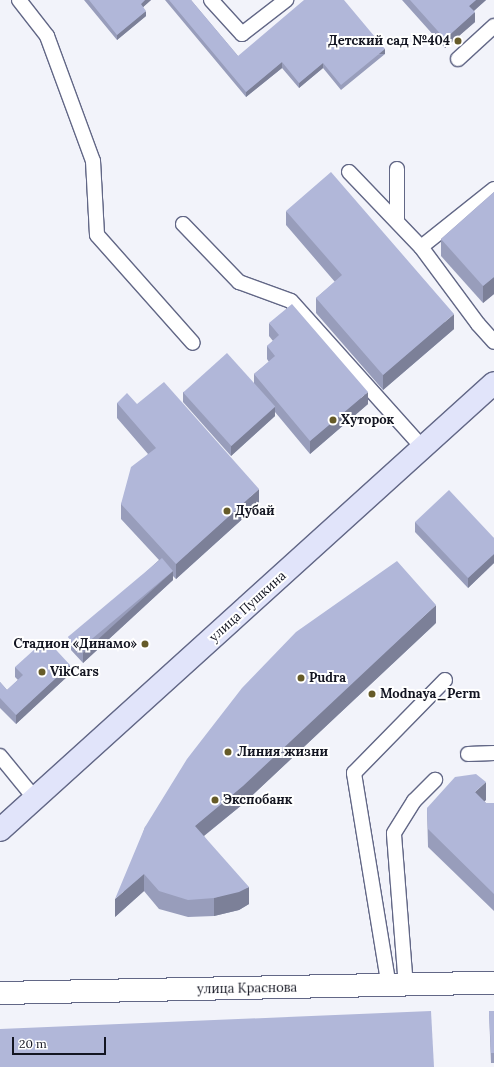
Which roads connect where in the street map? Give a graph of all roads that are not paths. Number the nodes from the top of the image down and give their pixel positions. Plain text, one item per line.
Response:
1 (19, 0) edge
2 (211, 0) edge
3 (286, 0) edge
4 (494, 26) edge
5 (458, 59) dead end
6 (397, 169) dead end
7 (349, 172) dead end
8 (494, 189) edge
9 (397, 220) junction
10 (183, 224) dead end
11 (421, 247) junction
12 (494, 342) edge
13 (193, 343) dead end
14 (494, 383) edge
15 (422, 448) junction
16 (445, 680) dead end
17 (494, 753) edge
18 (468, 754) dead end
19 (0, 756) edge
20 (435, 780) dead end
21 (36, 800) junction
22 (0, 830) edge
23 (494, 983) edge
24 (398, 987) junction
25 (0, 993) edge

1 - 13 lane
2 - 3 lane
4 - 5 lane
6 - 9 lane
7 - 9 lane
8 - 11 lane
9 - 11 lane
10 - 15 lane
11 - 12 lane
14 - 15 main road, улица Пушкина
15 - 21 main road, улица Пушкина
16 - 24 lane
17 - 18 lane
19 - 21 lane
20 - 24 lane
21 - 22 main road, улица Пушкина
23 - 24 street, улица Краснова
24 - 25 street, улица Краснова

